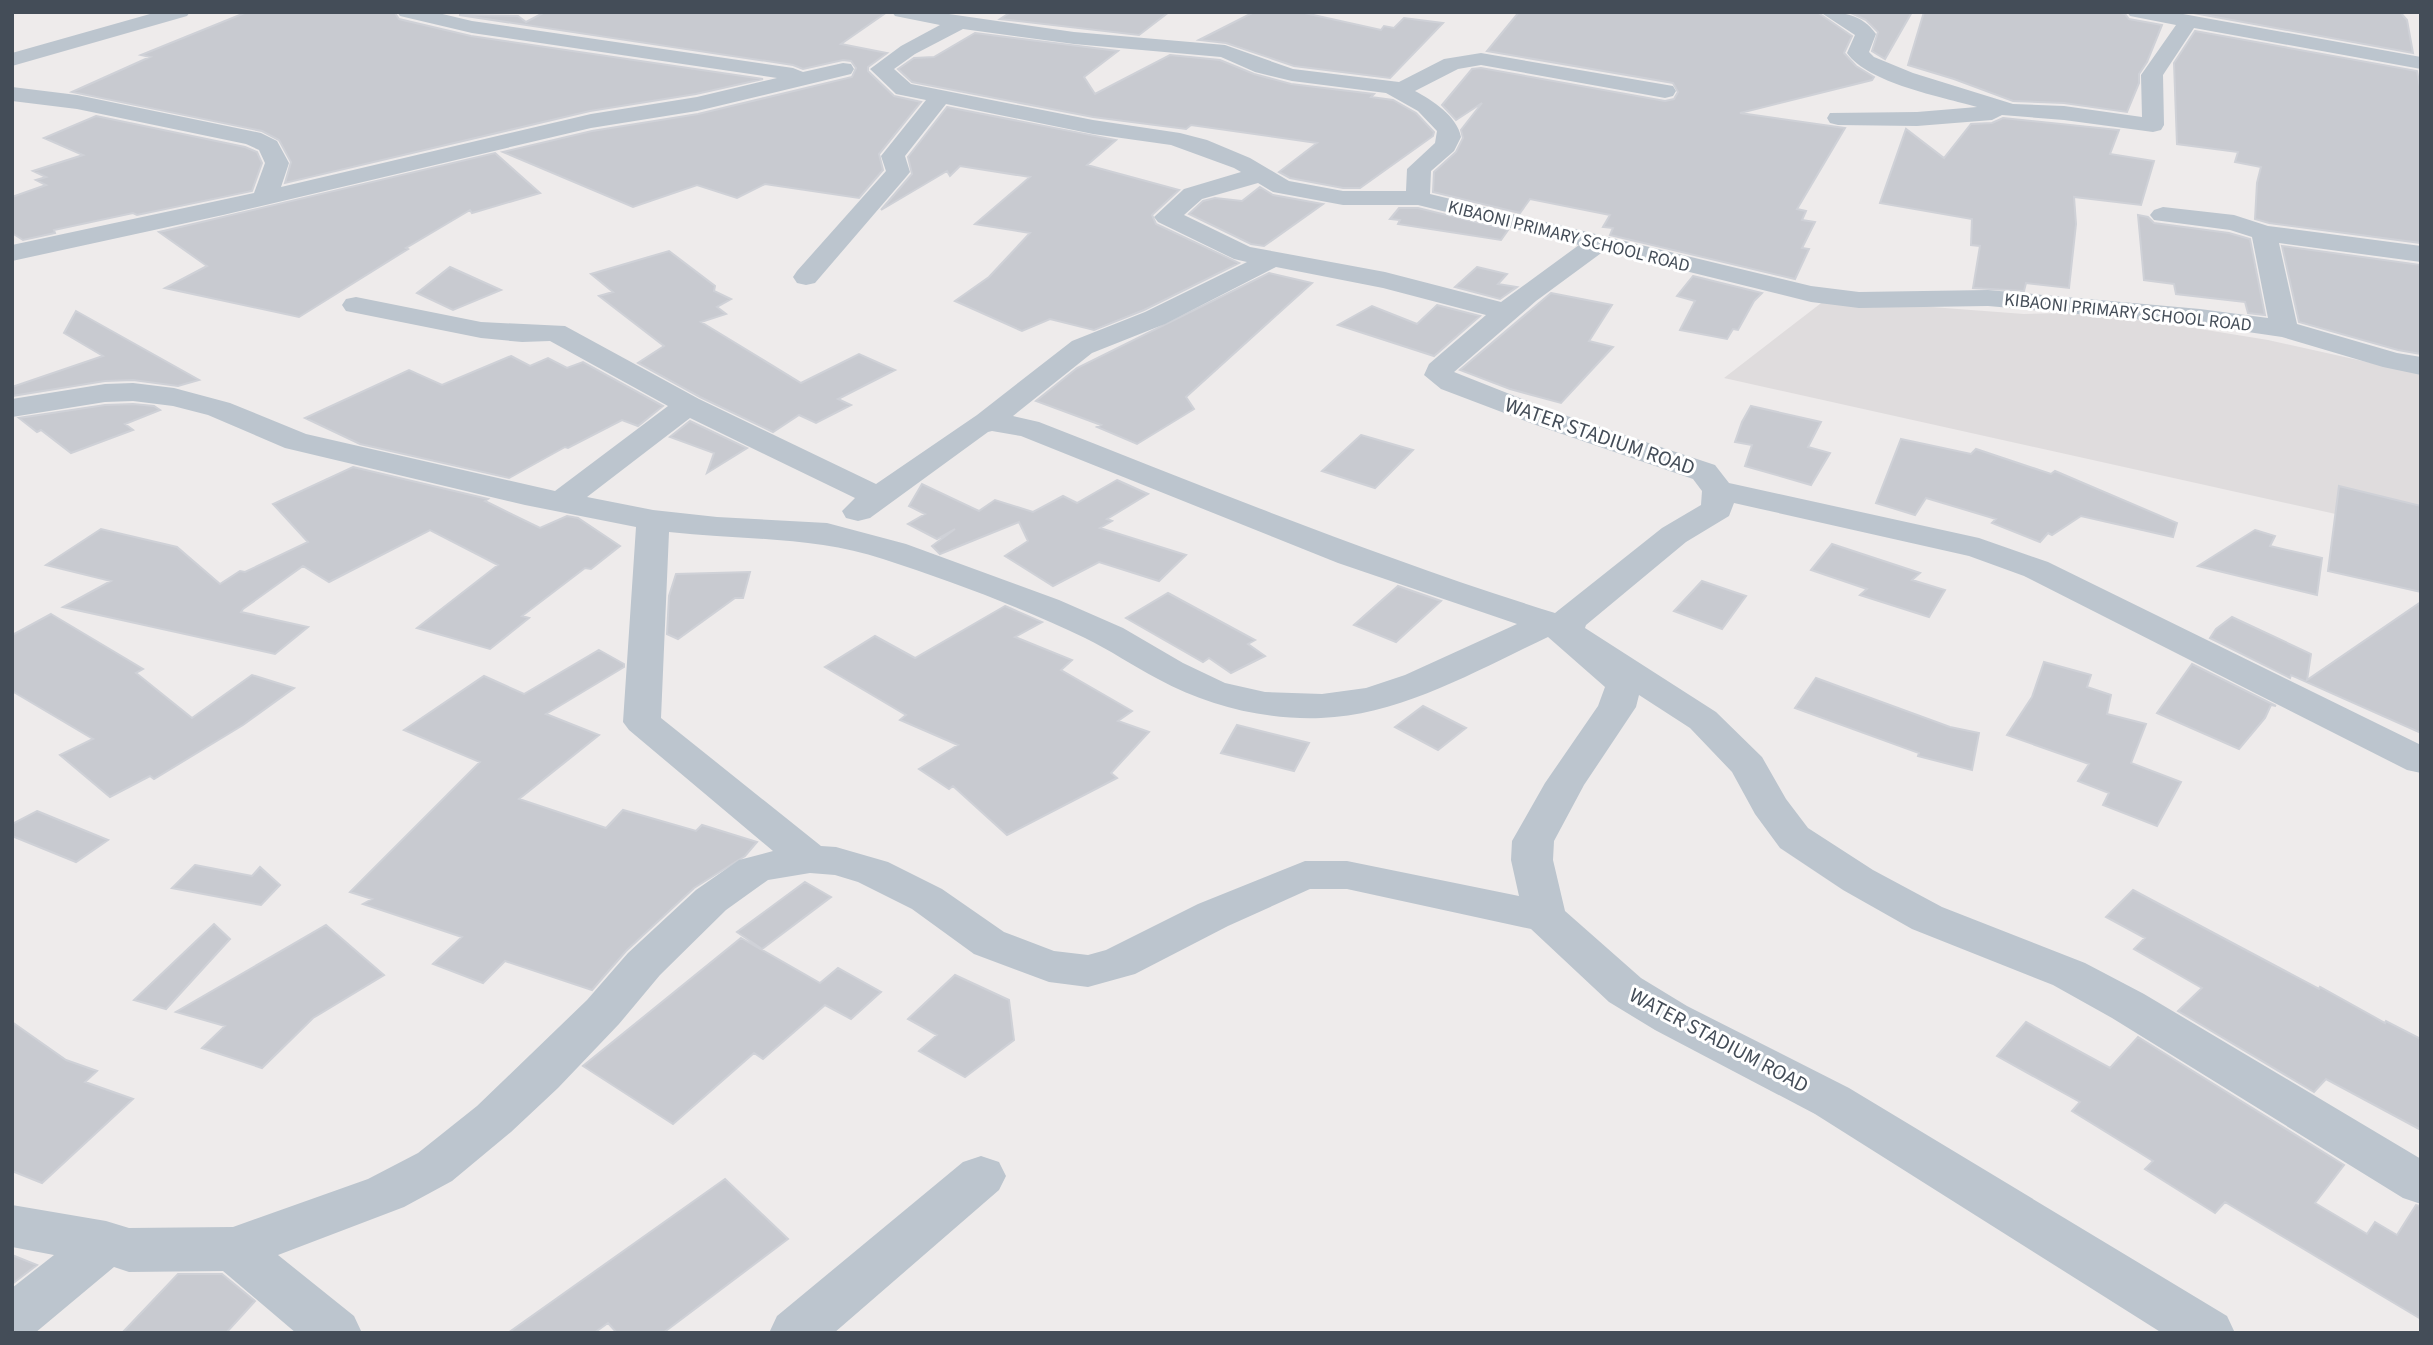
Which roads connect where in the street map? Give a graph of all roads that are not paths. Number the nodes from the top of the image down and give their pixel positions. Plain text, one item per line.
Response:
1 (180, 12) edge
2 (407, 12) edge
3 (902, 12) edge
4 (1830, 12) edge
5 (2137, 12) edge
6 (966, 17) edge
7 (2188, 22) junction
8 (13, 61) edge
9 (2421, 63) edge
10 (843, 69) junction
11 (904, 89) junction
12 (1399, 91) junction
13 (1665, 91) dead end
14 (12, 94) edge
15 (940, 97) junction
16 (2011, 111) junction
17 (1838, 118) dead end
18 (1261, 174) junction
19 (265, 198) junction
20 (1418, 198) junction
21 (2164, 215) dead end
22 (2264, 233) junction
23 (1597, 244) junction
24 (12, 253) edge
25 (2421, 254) edge
26 (1270, 260) junction
27 (806, 277) dead end
28 (356, 305) dead end
29 (1506, 312) junction
30 (2285, 329) junction
31 (2421, 366) edge
32 (688, 405) junction
33 (12, 408) edge
34 (988, 421) junction
35 (1718, 490) junction
36 (878, 497) junction
37 (562, 501) junction
38 (653, 520) junction
39 (827, 533) junction
40 (1558, 628) junction
41 (2421, 761) edge
42 (810, 859) junction
43 (1545, 918) junction
44 (981, 1176) dead end
45 (2421, 1184) edge
46 (12, 1226) edge
47 (106, 1242) junction
48 (234, 1249) junction
49 (12, 1320) edge
50 (335, 1333) edge
51 (796, 1333) edge
52 (2208, 1333) edge

1 - 8 street
2 - 10 street
3 - 6 street
4 - 16 street
5 - 7 street
6 - 11 street
6 - 12 street
7 - 9 street
7 - 16 street
10 - 11 street, KIBAONI PRIMARY SCHOOL ROAD
10 - 19 street
11 - 15 street, KIBAONI PRIMARY SCHOOL ROAD
12 - 13 street
12 - 20 street
14 - 19 street
15 - 18 street, KIBAONI PRIMARY SCHOOL ROAD
15 - 27 street
16 - 17 street
18 - 20 street, KIBAONI PRIMARY SCHOOL ROAD
18 - 26 street
19 - 24 street
20 - 23 street, KIBAONI PRIMARY SCHOOL ROAD
21 - 22 street
22 - 25 street
22 - 30 street
23 - 29 street, WATER STADIUM ROAD
23 - 30 street, KIBAONI PRIMARY SCHOOL ROAD
26 - 29 street
26 - 34 street
28 - 32 street
29 - 35 street, WATER STADIUM ROAD
30 - 31 street, KIBAONI PRIMARY SCHOOL ROAD
32 - 36 street
32 - 37 street
33 - 37 street
34 - 36 street
34 - 40 street
35 - 40 street, WATER STADIUM ROAD
35 - 41 street
36 - 39 street
37 - 38 street
38 - 39 street
38 - 42 street
39 - 40 street
40 - 43 street
40 - 45 street
42 - 43 street
42 - 48 street
43 - 52 street, WATER STADIUM ROAD
44 - 51 street
46 - 47 street
47 - 48 street
47 - 49 street
48 - 50 street

